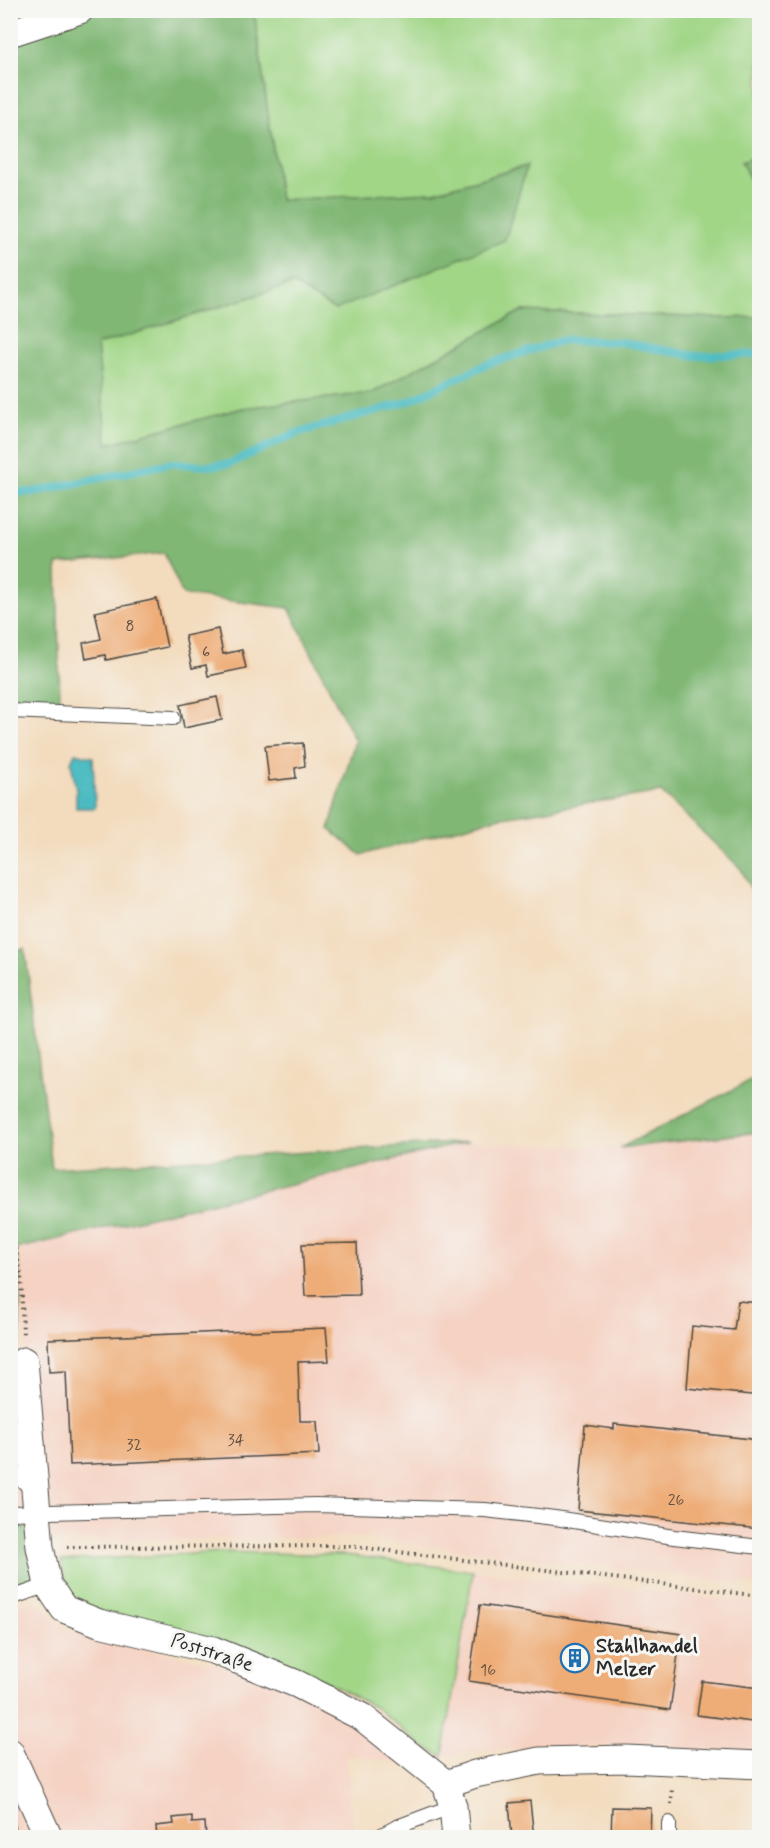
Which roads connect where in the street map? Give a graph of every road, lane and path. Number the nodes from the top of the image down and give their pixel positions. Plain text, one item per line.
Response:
1 (80, 10) edge
2 (10, 33) edge
3 (10, 711) edge
4 (173, 718) dead end
5 (10, 1225) edge
6 (24, 1361) joint
7 (10, 1468) edge
8 (36, 1502) junction
9 (10, 1513) edge
10 (40, 1547) junction
11 (759, 1547) edge
12 (48, 1585) junction
13 (759, 1596) edge
14 (11, 1598) edge
15 (10, 1752) edge
16 (674, 1761) junction
17 (759, 1765) edge
18 (450, 1795) junction
19 (669, 1823) joint
20 (49, 1838) edge
21 (376, 1838) edge
22 (456, 1838) edge
23 (669, 1838) edge

1 - 2 street
3 - 4 lane
5 - 6 path
6 - 8 street, Poststraße
7 - 8 lane
8 - 9 lane
8 - 10 street, Poststraße
8 - 11 lane
10 - 12 street, Poststraße
10 - 13 path
12 - 14 lane
12 - 18 street, Poststraße
15 - 20 street
16 - 17 street
16 - 18 street
16 - 19 path
18 - 21 lane
18 - 22 street
19 - 23 lane

